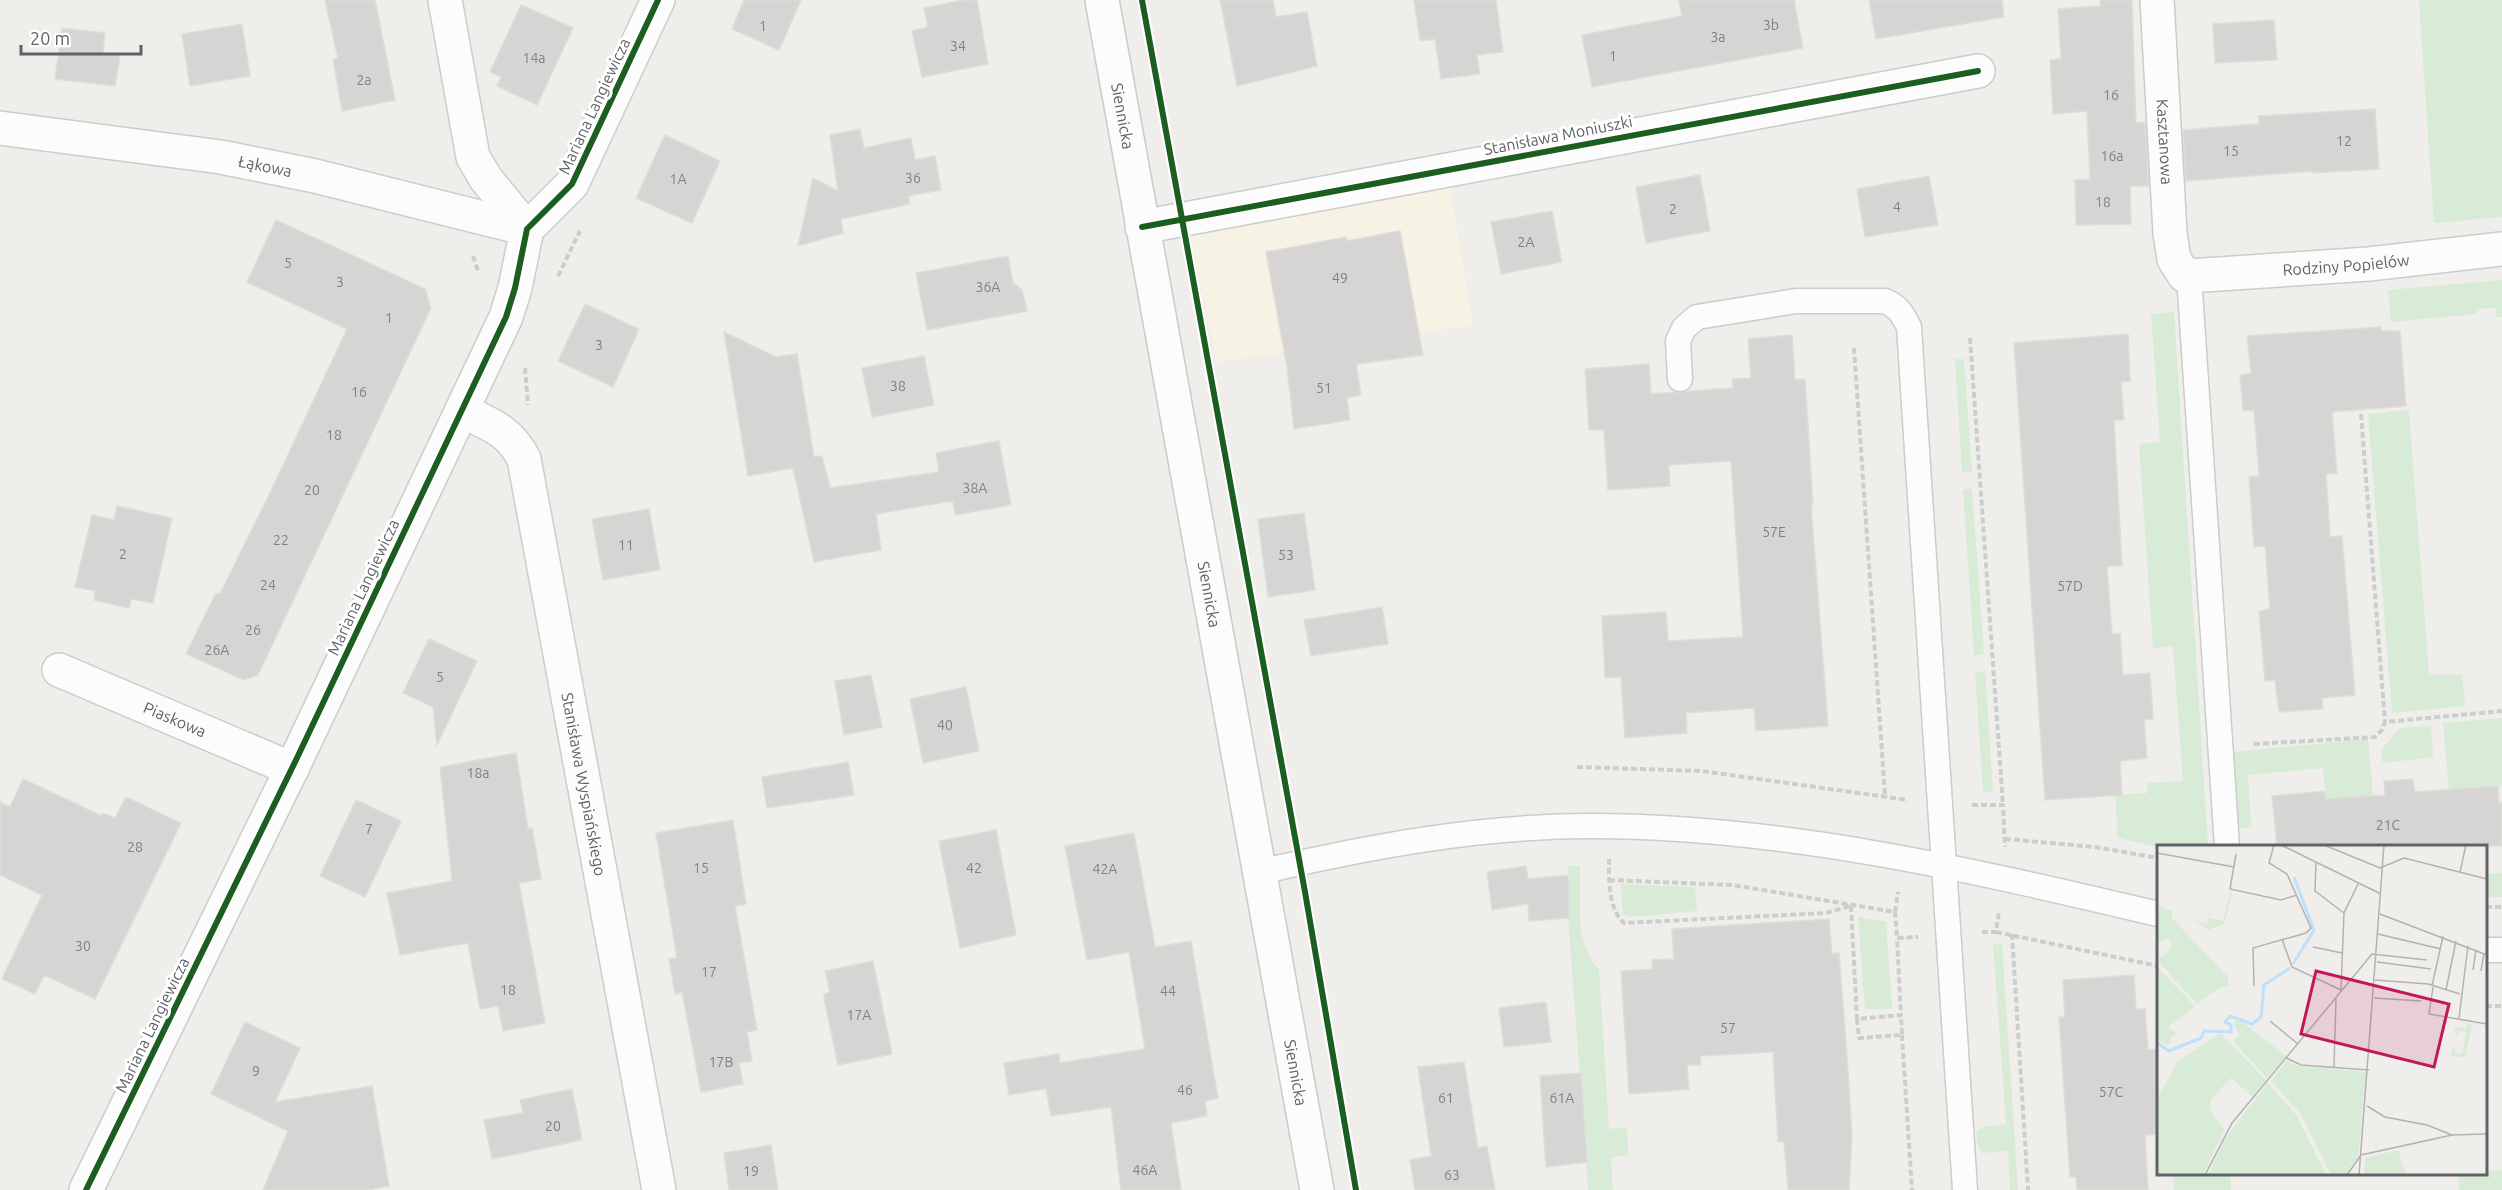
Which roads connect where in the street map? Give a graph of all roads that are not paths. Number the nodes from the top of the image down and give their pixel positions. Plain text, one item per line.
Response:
1 (445, 0) edge
2 (658, 0) edge
3 (1102, 0) edge
4 (2157, 0) edge
5 (1978, 71) dead end
6 (0, 128) edge
7 (1142, 226) junction
8 (527, 229) junction
9 (2502, 249) edge
10 (2189, 276) junction
11 (1680, 380) dead end
12 (462, 411) junction
13 (59, 670) dead end
14 (292, 769) junction
15 (2227, 845) edge
16 (1943, 865) junction
17 (1260, 872) junction
18 (2157, 914) edge
19 (86, 1190) edge
20 (659, 1190) edge
21 (1317, 1190) edge
22 (1965, 1190) edge

1 - 8 street
2 - 8 street, Mariana Langiewicza
3 - 7 street, Siennicka
4 - 10 street, Kasztanowa
5 - 7 street, Stanisława Moniuszki
6 - 8 street, Łąkowa
7 - 17 street, Siennicka
8 - 12 street, Mariana Langiewicza
9 - 10 street, Rodziny Popielów
10 - 15 lane
11 - 16 lane
12 - 14 street, Mariana Langiewicza
12 - 20 street, Stanisława Wyspiańskiego
13 - 14 street, Piaskowa
14 - 19 street, Mariana Langiewicza
16 - 17 lane
16 - 18 lane
16 - 22 lane
17 - 21 street, Siennicka

